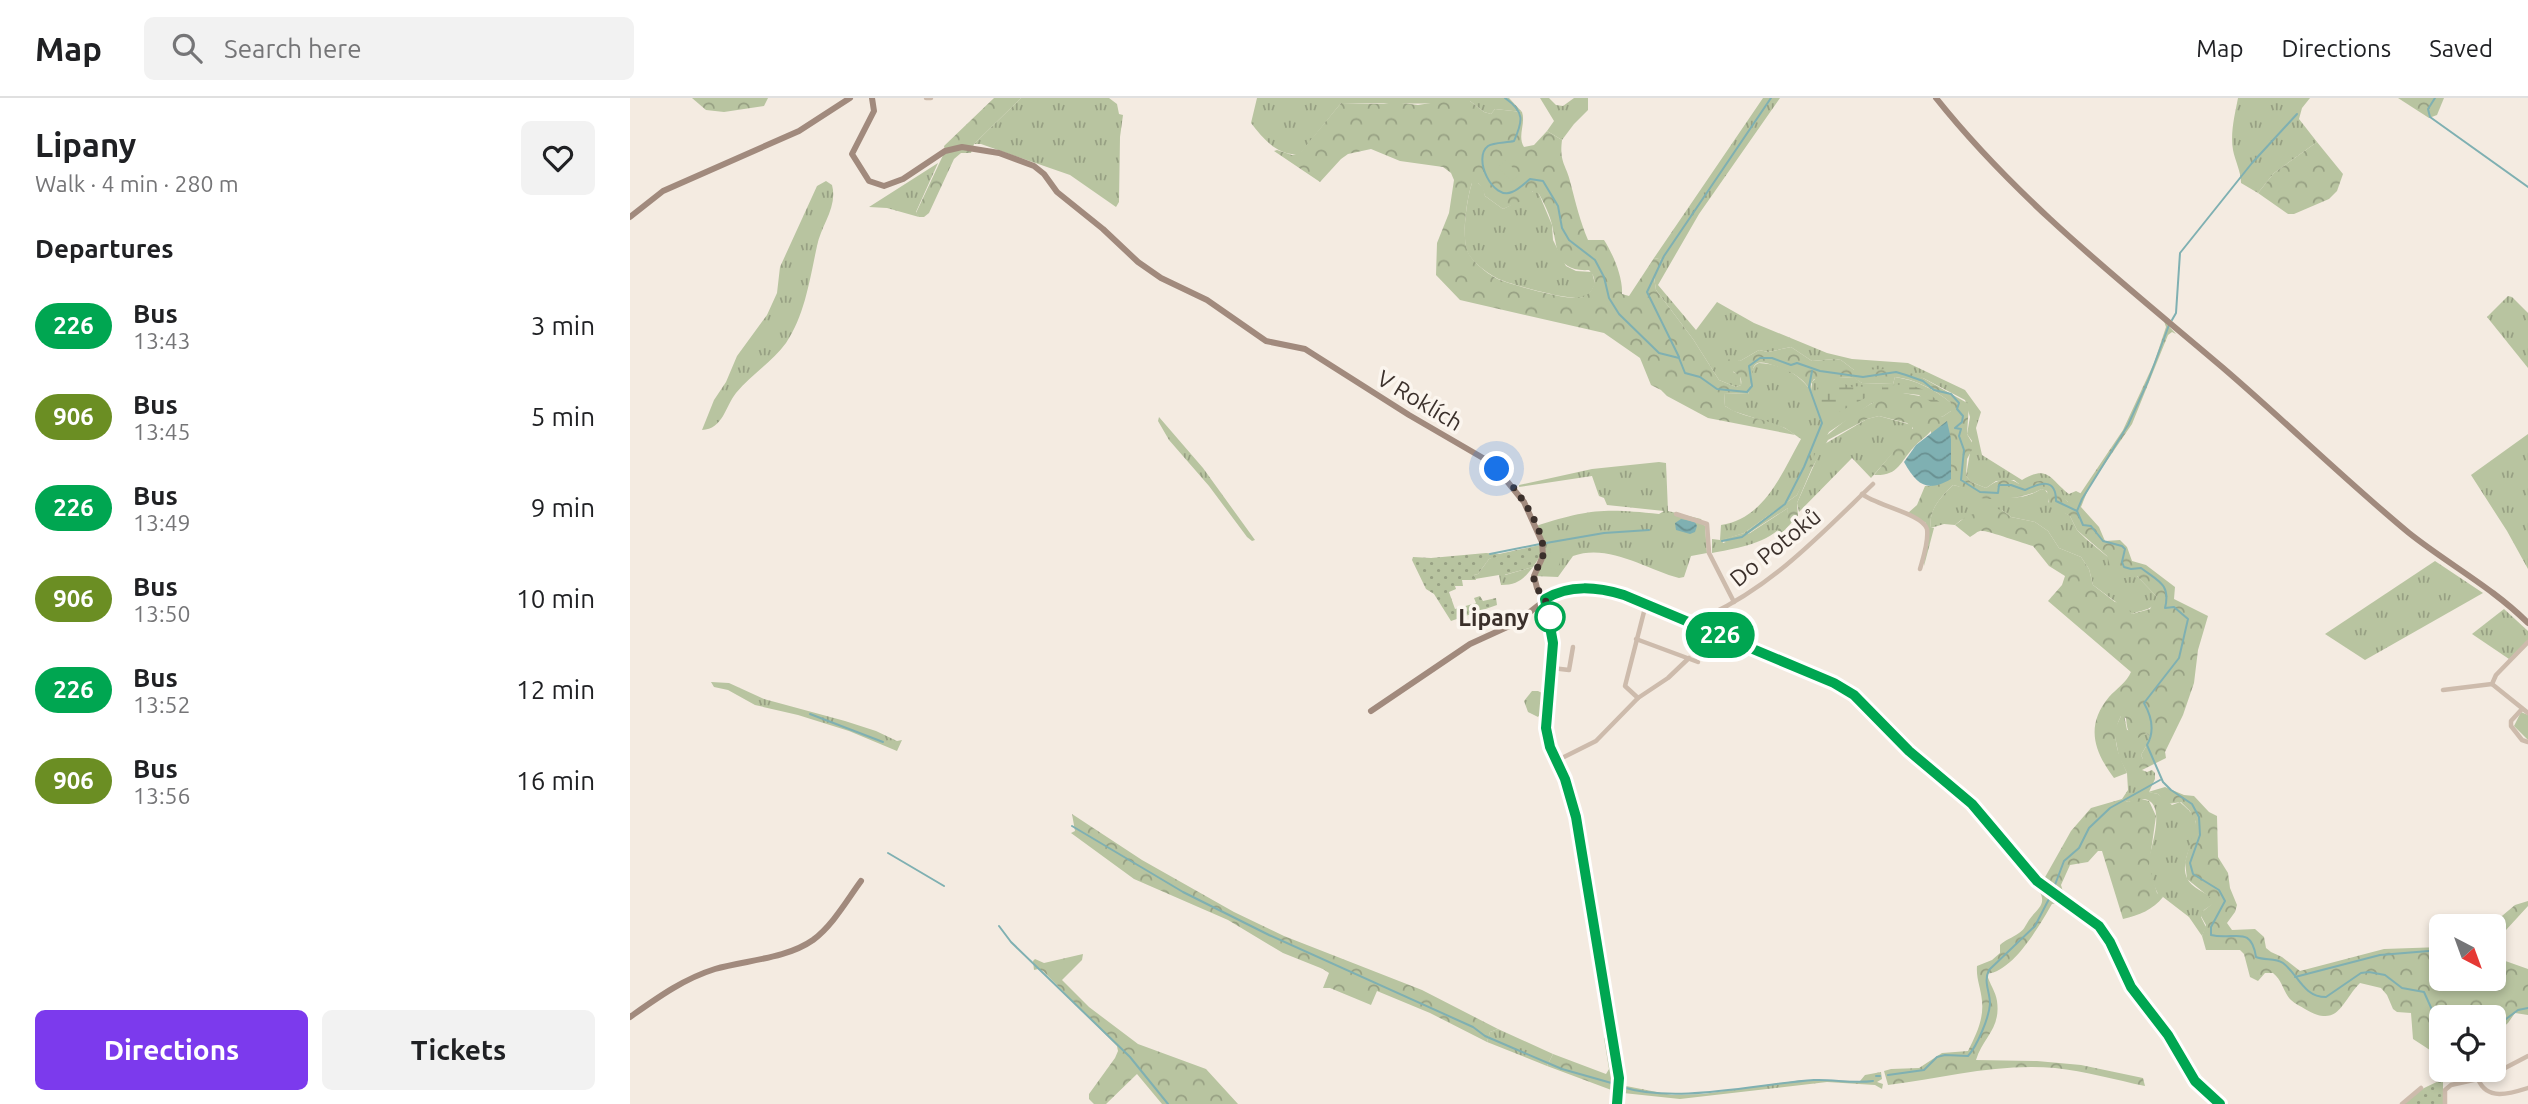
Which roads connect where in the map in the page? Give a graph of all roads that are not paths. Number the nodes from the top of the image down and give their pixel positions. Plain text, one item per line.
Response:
1 (850, 98) edge
2 (872, 98) edge
3 (1936, 98) edge
4 (630, 217) edge
5 (1873, 484) dead end
6 (1863, 494) junction
7 (1676, 514) dead end
8 (1920, 569) dead end
9 (1545, 599) junction
10 (1734, 602) junction
11 (1646, 604) junction
12 (1689, 621) junction
13 (2528, 623) edge
14 (1636, 639) junction
15 (2528, 642) edge
16 (1573, 648) dead end
17 (1689, 659) junction
18 (1698, 662) dead end
19 (1552, 668) junction
20 (2492, 684) junction
21 (2443, 690) dead end
22 (1638, 698) junction
23 (2522, 709) junction
24 (1371, 710) dead end
25 (2528, 713) edge
26 (2528, 743) edge
27 (1556, 761) junction
28 (861, 881) dead end
29 (630, 1017) edge
30 (2528, 1056) edge
31 (2506, 1066) edge
32 (2464, 1082) edge
33 (2478, 1082) edge
34 (2421, 1088) dead end
35 (2528, 1088) edge
36 (1617, 1104) edge
37 (2220, 1104) edge
38 (2402, 1104) edge
39 (2445, 1104) edge

1 - 4 street
2 - 9 street, V Roklích
3 - 13 street
5 - 6 street, Do Potoků
6 - 8 street
6 - 10 street, Do Potoků
7 - 10 street
9 - 11 street
9 - 19 street, V Roklích
9 - 24 street
10 - 12 street, Do Potoků
11 - 12 street
11 - 14 street
12 - 37 street
14 - 17 street
14 - 22 street
15 - 20 street
16 - 19 street
17 - 18 street
17 - 22 street
19 - 27 street, V Roklích
20 - 21 street
20 - 23 street
22 - 27 street
23 - 25 street
23 - 26 street
27 - 36 street, V Roklích
28 - 29 street
30 - 31 street
32 - 39 street
33 - 35 street
34 - 38 street

